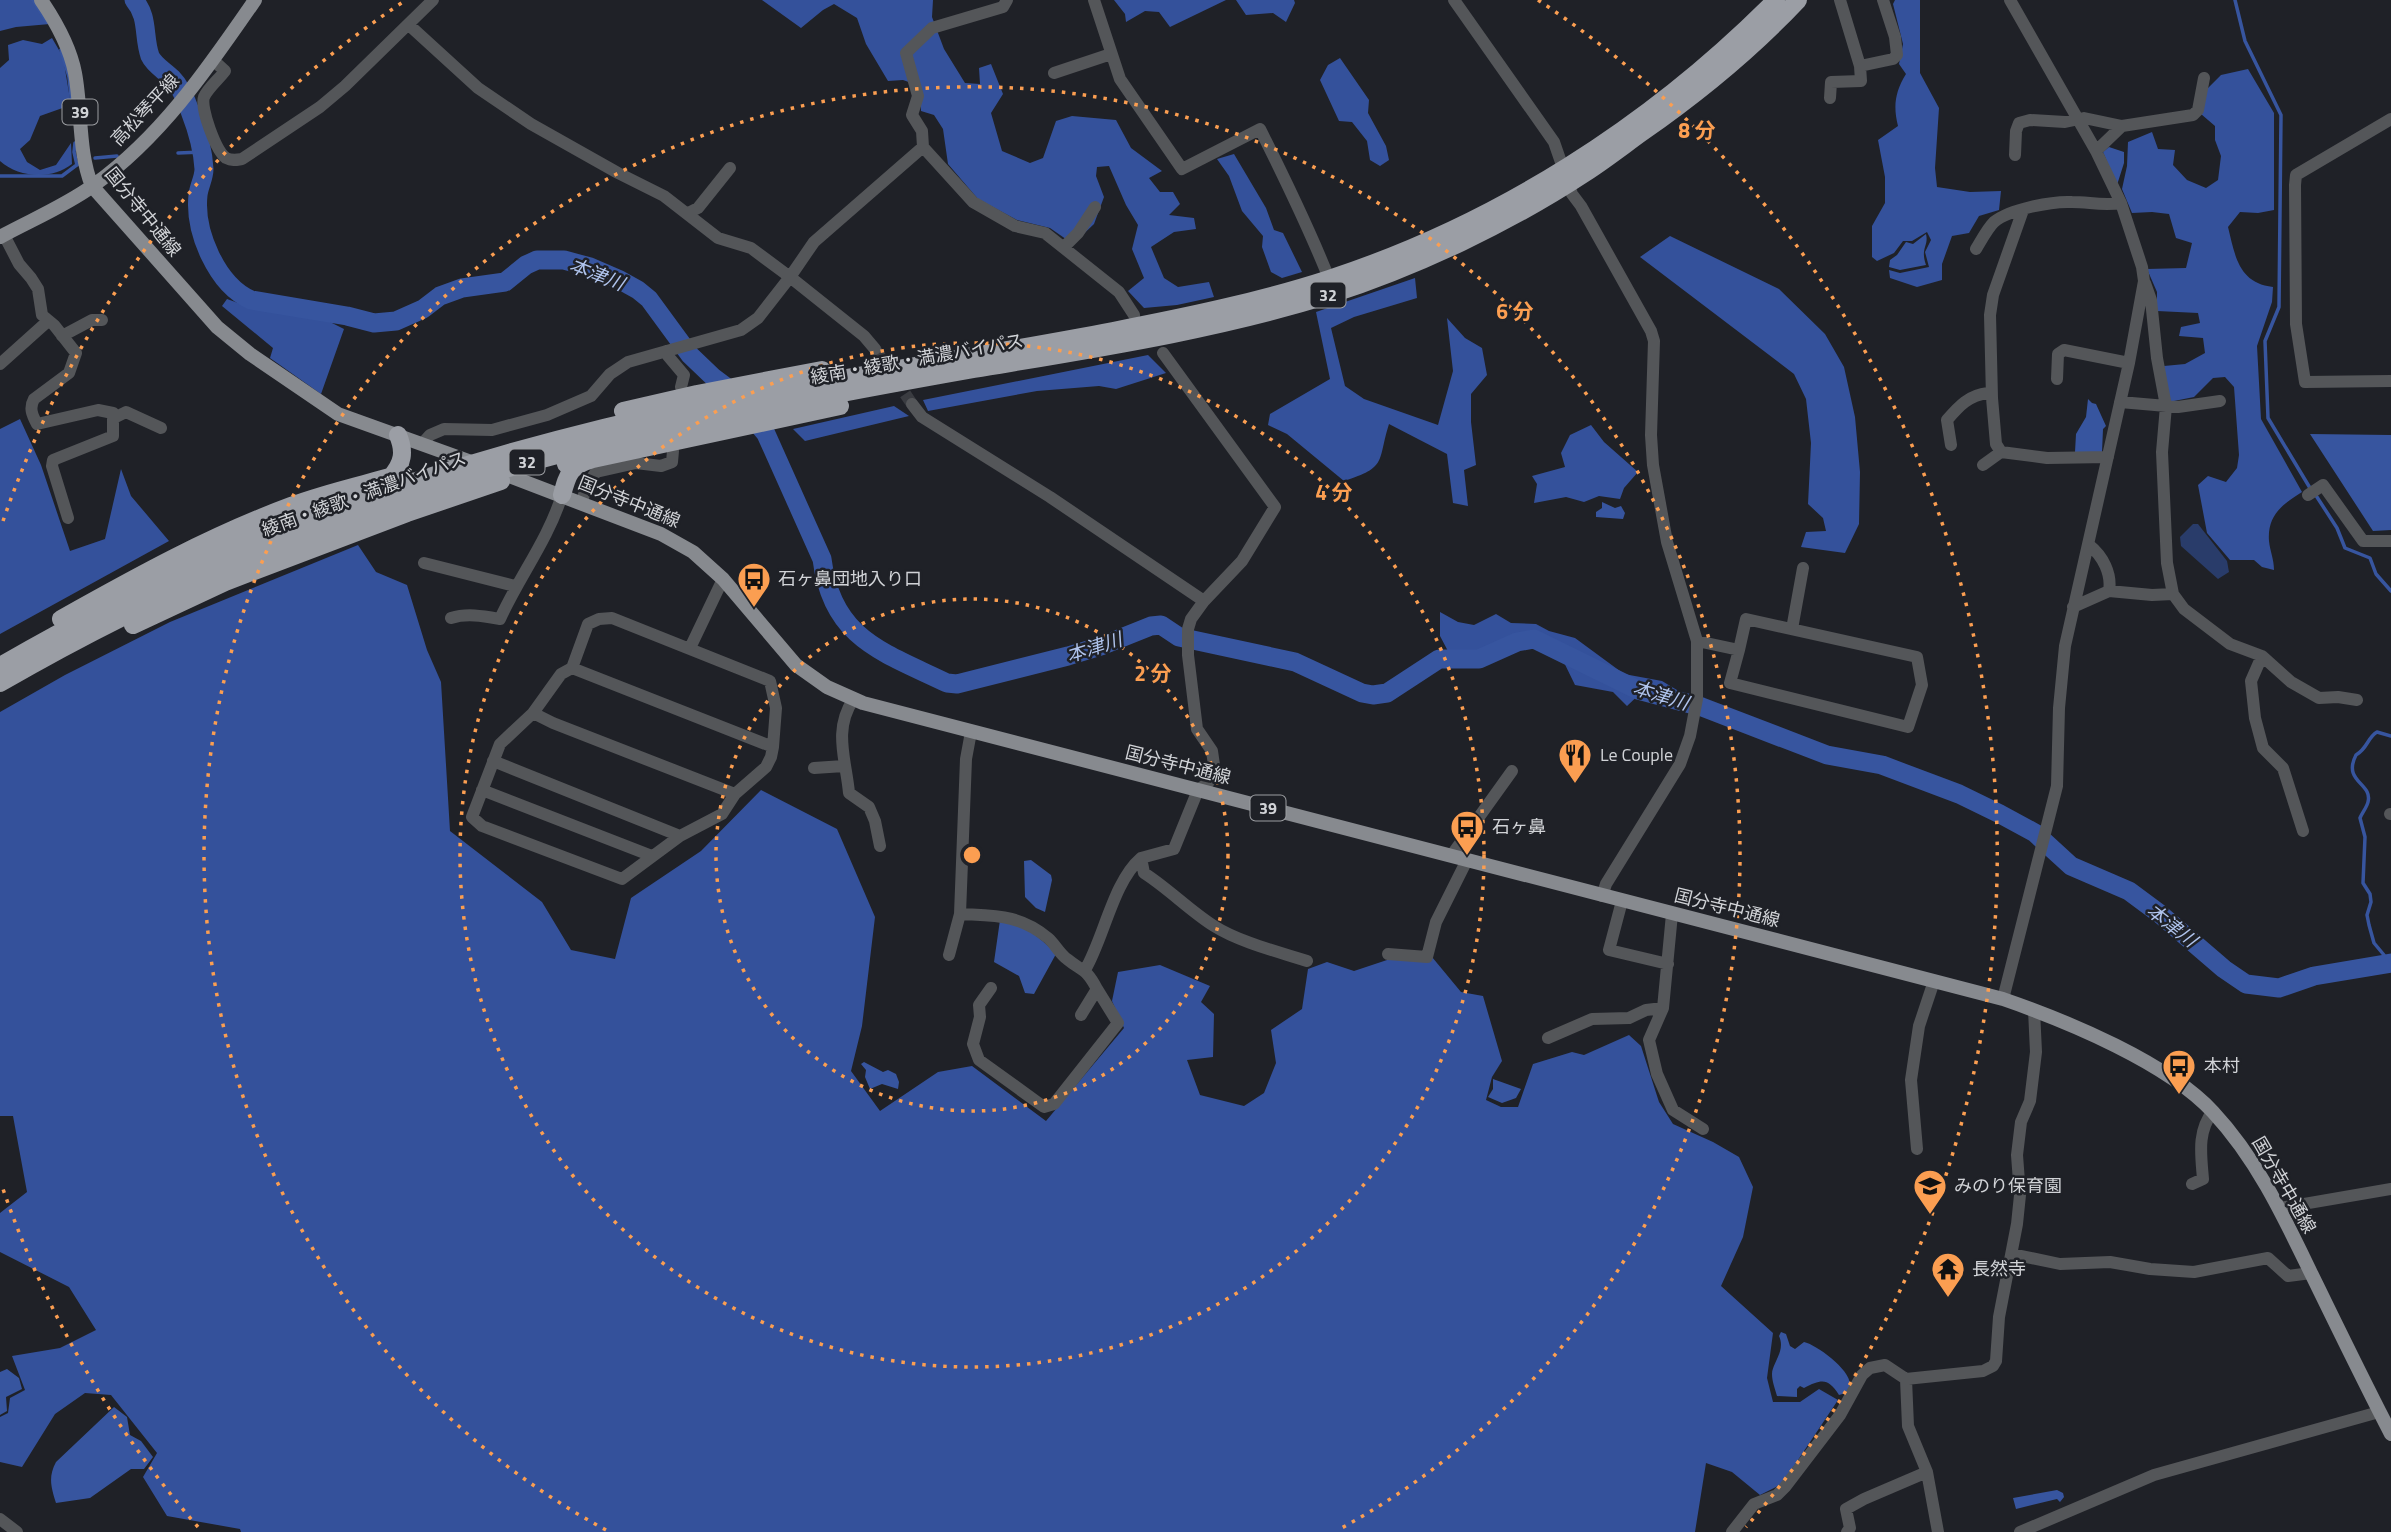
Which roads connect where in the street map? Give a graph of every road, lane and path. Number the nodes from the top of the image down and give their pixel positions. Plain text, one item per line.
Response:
1 (41, 0) edge
2 (255, 0) edge
3 (433, 0) edge
4 (1007, 0) edge
5 (1094, 0) edge
6 (1454, 0) edge
7 (1776, 0) edge
8 (1798, 0) edge
9 (1840, 0) edge
10 (1883, 0) edge
11 (2010, 0) edge
12 (409, 24) junction
13 (1111, 54) junction
14 (213, 60) junction
15 (1860, 66) junction
16 (1054, 73) dead end
17 (2204, 78) dead end
18 (1830, 98) dead end
19 (2391, 118) edge
20 (2078, 119) junction
21 (2122, 126) junction
22 (923, 147) junction
23 (2095, 151) junction
24 (2015, 155) dead end
25 (730, 168) dead end
26 (1567, 175) junction
27 (92, 186) junction
28 (2121, 203) junction
29 (1096, 207) dead end
30 (2023, 210) junction
31 (688, 213) junction
32 (2, 236) edge
33 (1064, 247) junction
34 (1976, 249) dead end
35 (790, 277) junction
36 (2144, 281) junction
37 (1332, 286) junction
38 (1134, 315) dead end
39 (2138, 317) junction
40 (2153, 318) junction
41 (102, 320) dead end
42 (48, 321) junction
43 (62, 336) junction
44 (874, 349) tunnel mouth
45 (669, 350) junction
46 (1046, 350) junction
47 (1163, 353) dead end
48 (2129, 363) junction
49 (0, 364) edge
50 (2057, 379) dead end
51 (2391, 381) edge
52 (689, 390) junction
53 (1992, 398) junction
54 (775, 399) junction
55 (2220, 401) dead end
56 (2120, 402) junction
57 (912, 404) tunnel mouth
58 (2166, 406) junction
59 (114, 418) junction
60 (161, 428) dead end
61 (398, 435) junction
62 (422, 444) junction
63 (1951, 445) dead end
64 (673, 451) dead end
65 (2001, 452) junction
66 (457, 456) junction
67 (2108, 457) junction
68 (593, 458) junction
69 (1983, 465) dead end
70 (391, 477) junction
71 (514, 477) junction
72 (2313, 492) dead end
73 (562, 495) junction
74 (582, 503) junction
75 (68, 518) dead end
76 (279, 538) junction
77 (2391, 541) edge
78 (2089, 545) junction
79 (424, 563) dead end
80 (1803, 568) dead end
81 (723, 579) junction
82 (515, 586) junction
83 (2109, 591) junction
84 (2173, 594) junction
85 (1204, 601) junction
86 (2073, 607) junction
87 (451, 618) dead end
88 (1792, 629) junction
89 (1697, 641) junction
90 (690, 648) junction
91 (1739, 650) junction
92 (0, 653) edge
93 (2262, 656) junction
94 (0, 666) edge
95 (572, 668) junction
96 (0, 683) edge
97 (0, 695) edge
98 (853, 699) junction
99 (2357, 701) dead end
100 (533, 713) junction
101 (971, 732) junction
102 (773, 747) junction
103 (493, 761) junction
104 (844, 766) junction
105 (814, 768) dead end
106 (1512, 771) dead end
107 (482, 790) junction
108 (1198, 790) junction
109 (735, 794) junction
110 (2303, 831) dead end
111 (680, 836) junction
112 (880, 846) dead end
113 (652, 856) junction
114 (1451, 856) junction
115 (1141, 858) junction
116 (1467, 860) junction
117 (1602, 896) junction
118 (1622, 901) junction
119 (960, 914) junction
120 (1672, 914) junction
121 (1388, 954) dead end
122 (949, 955) dead end
123 (1307, 961) dead end
124 (1668, 964) junction
125 (1085, 970) junction
126 (1934, 981) junction
127 (992, 988) dead end
128 (1097, 989) junction
129 (2003, 999) junction
130 (1663, 1008) junction
131 (2034, 1010) junction
132 (1081, 1015) dead end
133 (1548, 1038) dead end
134 (2213, 1111) junction
135 (1703, 1129) dead end
136 (1917, 1149) dead end
137 (2192, 1184) dead end
138 (2391, 1189) edge
139 (2280, 1208) junction
140 (2012, 1254) junction
141 (2311, 1273) junction
142 (1906, 1379) junction
143 (2379, 1412) junction
144 (2391, 1434) edge
145 (1927, 1472) junction
146 (0, 1519) edge
147 (17, 1532) edge
148 (1732, 1532) edge
149 (1847, 1532) edge
150 (1937, 1532) edge
151 (2020, 1532) edge

1 - 27 main road, 国分寺中通線 / 39
2 - 14 main road, 高松琴平線
3 - 12 street
4 - 22 street
5 - 13 street
6 - 26 street
7 - 26 highway, 綾南・綾歌・満濃バイパス / 32
8 - 26 highway, 綾南・綾歌・満濃バイパス / 32
9 - 15 street
10 - 15 street
11 - 20 street
12 - 14 street
12 - 31 street
13 - 16 street
13 - 37 street
14 - 27 main road, 高松琴平線
15 - 18 street
17 - 21 street
19 - 51 street
20 - 21 street
20 - 23 street
20 - 24 street
21 - 23 street
22 - 33 street
22 - 35 street
23 - 28 street
25 - 31 street
26 - 37 highway, 綾南・綾歌・満濃バイパス / 32
26 - 89 street
27 - 32 main road, 高松琴平線
27 - 61 main road, 国分寺中通線 / 39
28 - 30 street
28 - 36 street
29 - 33 street
30 - 34 street
30 - 53 street
31 - 35 street
32 - 42 street
33 - 38 street
35 - 44 street
35 - 45 street
36 - 39 street
36 - 40 street
37 - 46 highway, 綾南・綾歌・満濃バイパス / 32
39 - 40 street
39 - 48 street
40 - 58 street
41 - 43 street
42 - 43 street
42 - 49 street
43 - 59 street
45 - 52 street
45 - 62 street
46 - 54 highway, 綾南・綾歌・満濃バイパス / 32
46 - 54 highway
47 - 85 street
48 - 50 street
48 - 56 street
52 - 54 highway
52 - 66 highway
53 - 63 street
53 - 65 street
54 - 68 highway
54 - 76 highway, 綾南・綾歌・満濃バイパス / 32
55 - 58 street
56 - 58 street
56 - 67 street
57 - 85 street
58 - 84 street
59 - 60 street
59 - 75 street
61 - 62 main road, 国分寺中通線 / 39
61 - 70 highway
62 - 66 main road, 国分寺中通線 / 39
64 - 74 street
65 - 67 street
65 - 69 street
66 - 70 highway
66 - 71 main road, 国分寺中通線 / 39
67 - 78 street
68 - 71 highway
68 - 73 highway
70 - 92 highway
71 - 73 main road, 国分寺中通線 / 39
71 - 97 highway
72 - 77 street
73 - 74 main road, 国分寺中通線 / 39
73 - 82 street
74 - 81 main road, 国分寺中通線 / 39
76 - 94 highway, 綾南・綾歌・満濃バイパス / 32
76 - 96 highway, 綾南・綾歌・満濃バイパス / 32
78 - 83 street
78 - 86 street
79 - 82 street
80 - 88 street
81 - 90 street
81 - 98 main road, 国分寺中通線 / 39
82 - 87 street
83 - 84 street
83 - 86 street
84 - 93 street
85 - 108 street
86 - 129 street
88 - 91 street
88 - 91 street
89 - 91 street
89 - 117 street
90 - 95 street
90 - 102 street
93 - 99 street
93 - 110 street
95 - 100 street
95 - 102 street
98 - 101 main road, 国分寺中通線 / 39
98 - 104 street
100 - 103 street
100 - 109 street
101 - 108 main road, 国分寺中通線 / 39
101 - 119 street
102 - 109 street
103 - 107 street
103 - 111 street
104 - 105 street
104 - 112 street
106 - 114 street
107 - 113 street
107 - 113 street
108 - 114 main road, 国分寺中通線 / 39
108 - 115 street
109 - 111 street
111 - 113 street
114 - 116 main road, 国分寺中通線 / 39
115 - 123 street
115 - 125 street
116 - 117 main road, 国分寺中通線 / 39
116 - 121 street
117 - 118 main road, 国分寺中通線 / 39
118 - 120 main road, 国分寺中通線 / 39
118 - 124 street
119 - 122 street
119 - 125 street
120 - 124 street
120 - 126 main road, 国分寺中通線 / 39
124 - 130 street
125 - 128 street
126 - 129 main road, 国分寺中通線 / 39
126 - 136 street
127 - 128 street
128 - 132 street
129 - 131 main road, 国分寺中通線 / 39
130 - 133 street
130 - 135 street
131 - 134 main road, 国分寺中通線 / 39
131 - 140 street
134 - 137 street
134 - 139 main road, 国分寺中通線 / 39
138 - 139 street
139 - 141 main road, 国分寺中通線 / 39
140 - 141 street
140 - 142 street
141 - 143 main road, 国分寺中通線 / 39
142 - 145 street
142 - 148 street
143 - 144 main road, 国分寺中通線 / 39
143 - 151 street
145 - 149 street
145 - 150 street
146 - 147 street

